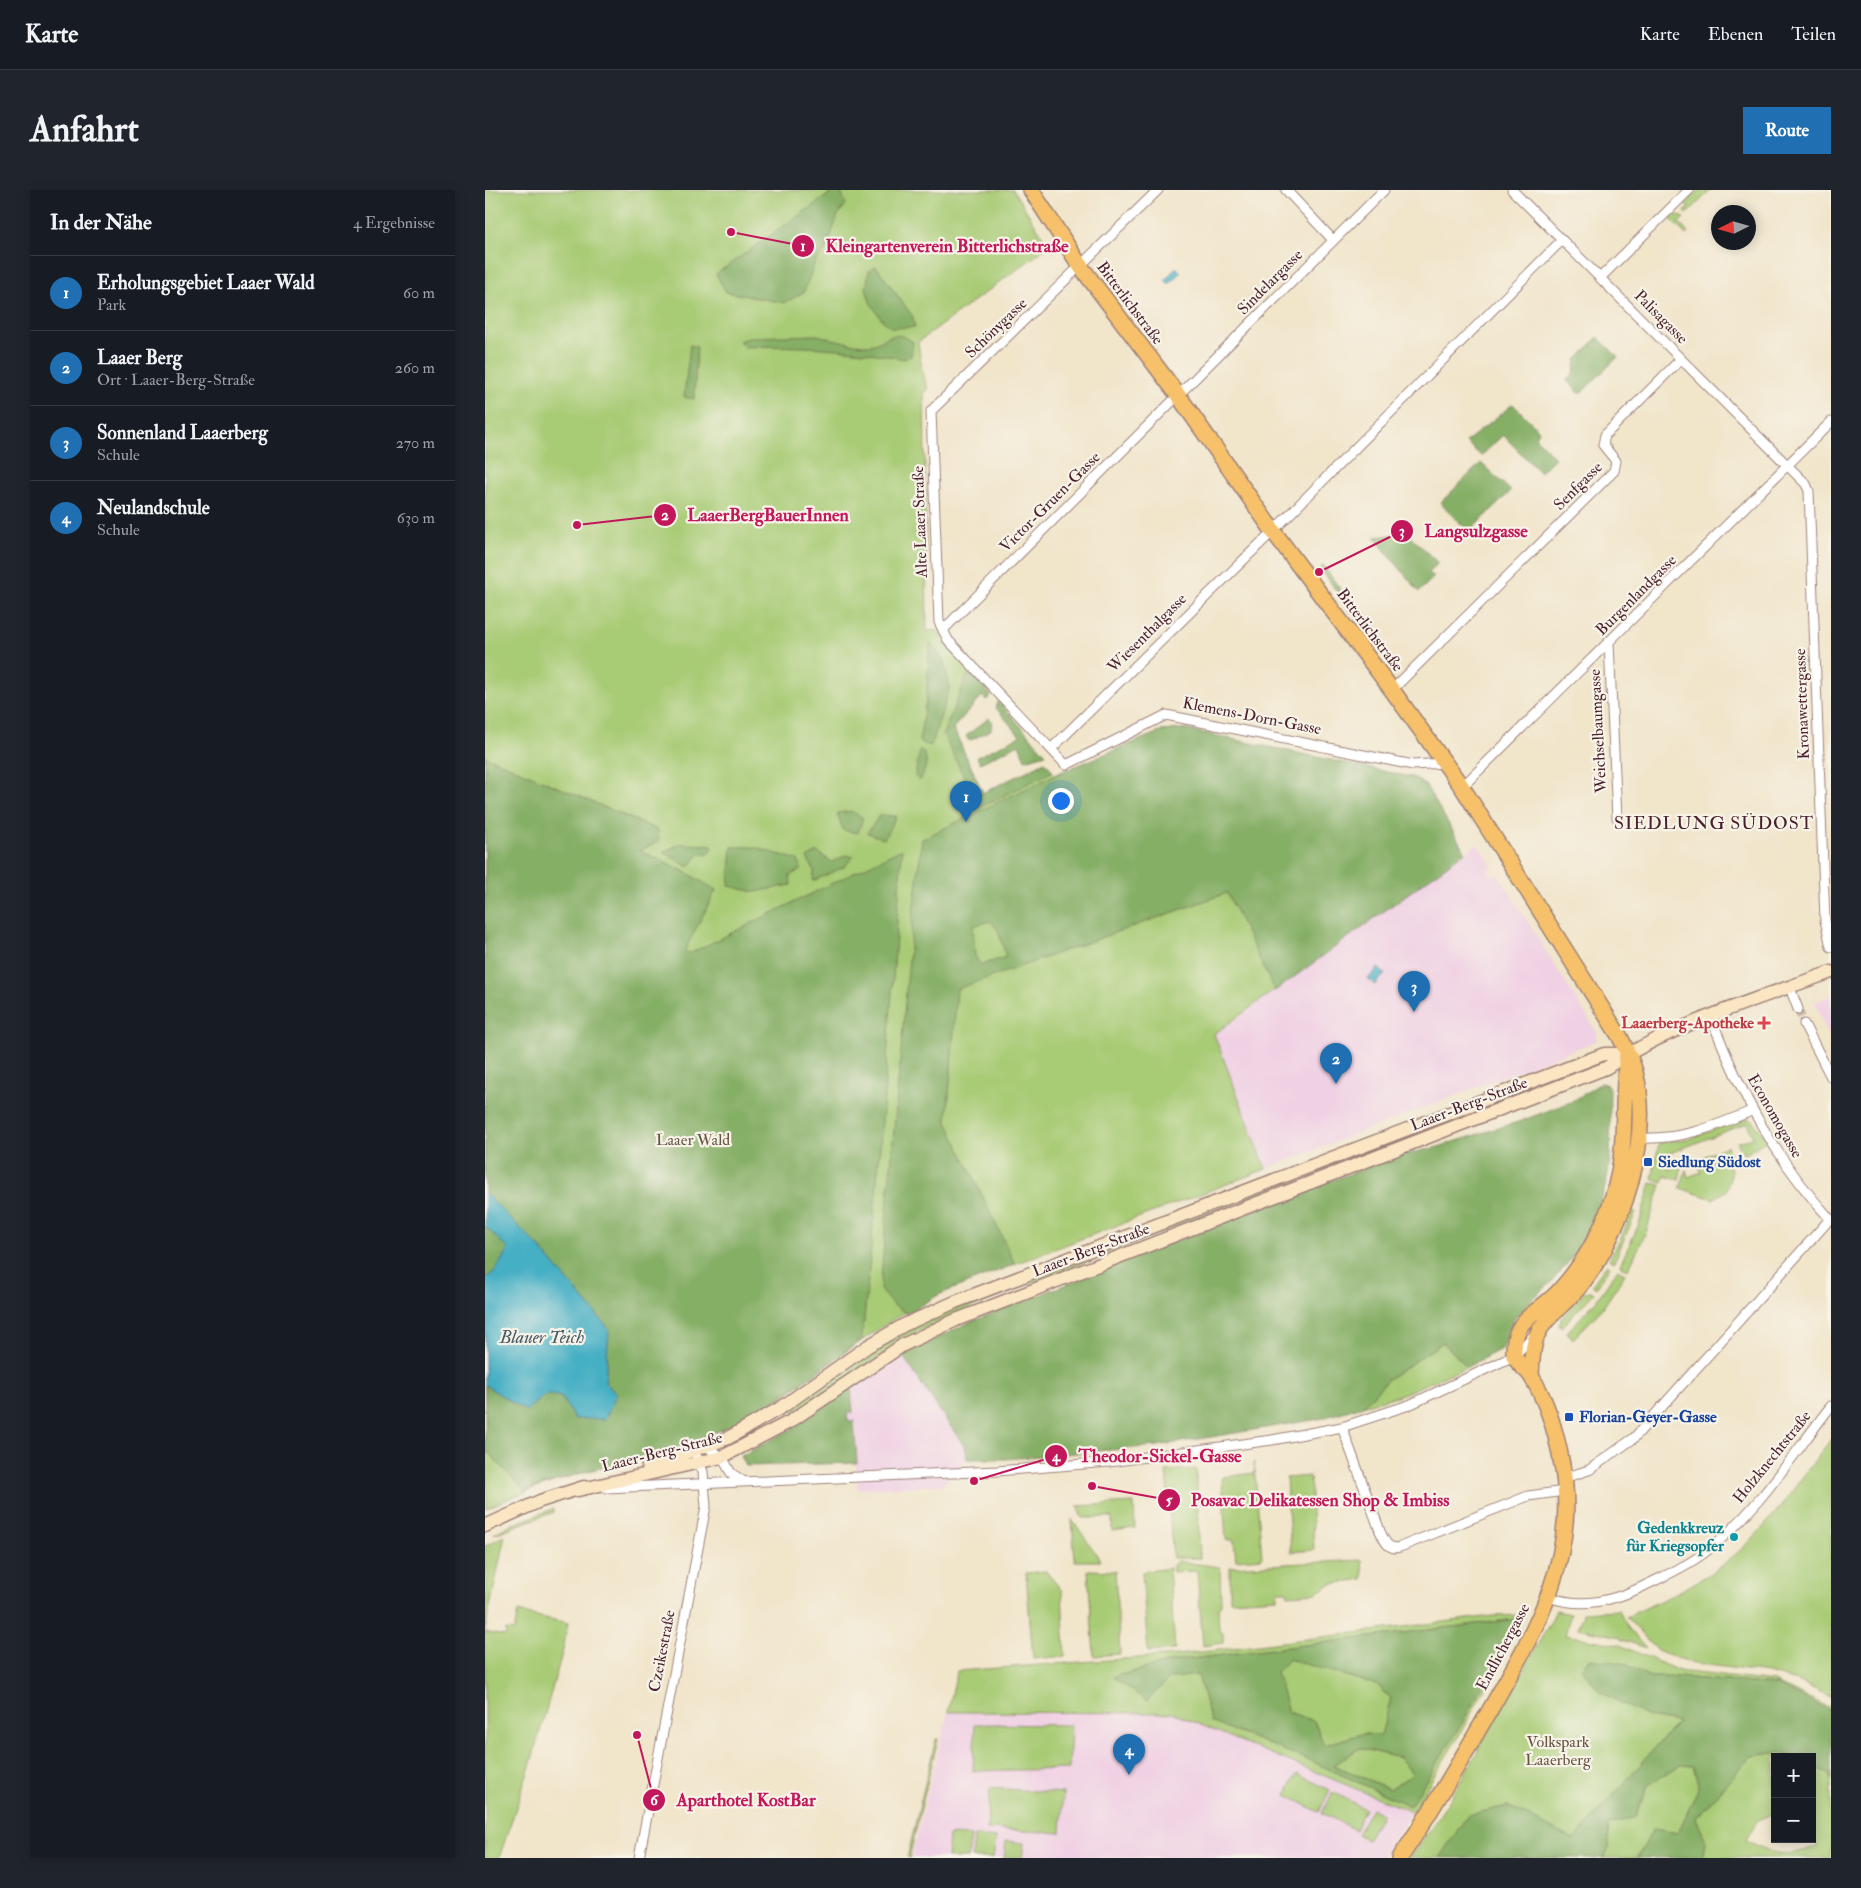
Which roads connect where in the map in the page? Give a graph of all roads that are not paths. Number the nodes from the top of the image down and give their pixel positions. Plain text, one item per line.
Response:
1 (1031, 190) edge
2 (1158, 190) edge
3 (1286, 190) edge
4 (1384, 190) edge
5 (1512, 190) edge
6 (1689, 190) edge
7 (1333, 240) junction
8 (1562, 240) junction
9 (1081, 267) junction
10 (1601, 277) junction
11 (1681, 359) junction
12 (1178, 395) junction
13 (931, 411) joint
14 (1831, 422) edge
15 (1787, 467) junction
16 (1269, 534) junction
17 (943, 630) junction
18 (1609, 644) junction
19 (1393, 690) junction
20 (1051, 749) junction
21 (1444, 763) junction
22 (1462, 787) junction
23 (1617, 818) dead end
24 (1831, 947) edge
25 (1831, 972) edge
26 (1790, 988) junction
27 (1798, 1009) tunnel mouth
28 (1711, 1017) junction
29 (1804, 1024) tunnel mouth
30 (1627, 1054) junction
31 (1831, 1077) edge
32 (1751, 1111) junction
33 (1639, 1138) junction
34 (1831, 1219) edge
35 (1539, 1330) junction
36 (1514, 1356) junction
37 (1531, 1375) junction
38 (1831, 1406) edge
39 (1342, 1427) junction
40 (707, 1447) junction
41 (697, 1457) junction
42 (723, 1457) junction
43 (743, 1481) junction
44 (705, 1483) junction
45 (1565, 1484) junction
46 (578, 1490) junction
47 (485, 1526) edge
48 (1549, 1597) junction
49 (639, 1858) edge
50 (1400, 1858) edge

1 - 9 main road, Bitterlichstraße
2 - 9 street, Schönygasse
3 - 7 street
4 - 7 street, Sindelargasse
5 - 8 street, Palisagasse
6 - 10 street
7 - 12 street, Sindelargasse
8 - 10 street, Palisagasse
8 - 16 street, Wiesenthalgasse
9 - 12 main road, Bitterlichstraße
9 - 13 street, Schönygasse
10 - 11 street, Palisagasse
11 - 15 street, Palisagasse
11 - 19 street, Senfgasse
12 - 16 main road, Bitterlichstraße
12 - 17 street, Victor-Gruen-Gasse
13 - 17 street, Alte Laaer Straße
14 - 15 street, Burgenlandgasse
15 - 18 street, Burgenlandgasse
15 - 24 street, Kronawettergasse
16 - 19 main road, Bitterlichstraße
16 - 20 street, Wiesenthalgasse
17 - 20 street, Klemens-Dorn-Gasse
18 - 22 street, Burgenlandgasse
18 - 23 street, Weichselbaumgasse
19 - 21 main road, Bitterlichstraße
20 - 21 street, Klemens-Dorn-Gasse
21 - 22 main road, Bitterlichstraße
22 - 30 main road, Bitterlichstraße
25 - 26 main road, Laaer-Berg-Straße
26 - 27 street
26 - 28 main road, Laaer-Berg-Straße
28 - 30 main road, Laaer-Berg-Straße
28 - 32 street, Economogasse
29 - 31 street
30 - 33 main road, Bitterlichstraße
30 - 36 main road
30 - 40 main road, Laaer-Berg-Straße
30 - 42 main road, Laaer-Berg-Straße
32 - 33 street
32 - 34 street, Economogasse
33 - 35 main road, Bitterlichstraße
34 - 45 street
35 - 36 street
35 - 37 main road, Endlichergasse
36 - 37 main road, Endlichergasse
36 - 39 street
37 - 45 main road, Endlichergasse
38 - 48 street, Holzknechtstraße
39 - 43 street
39 - 45 street
40 - 41 main road, Laaer-Berg-Straße
40 - 42 street
41 - 42 main road, Laaer-Berg-Straße
41 - 44 street, Czeikestraße
41 - 46 main road, Laaer-Berg-Straße
42 - 43 street
43 - 44 street
44 - 46 street
44 - 49 street, Czeikestraße
45 - 48 main road, Endlichergasse
46 - 47 main road, Laaer-Berg-Straße
48 - 50 main road, Endlichergasse

